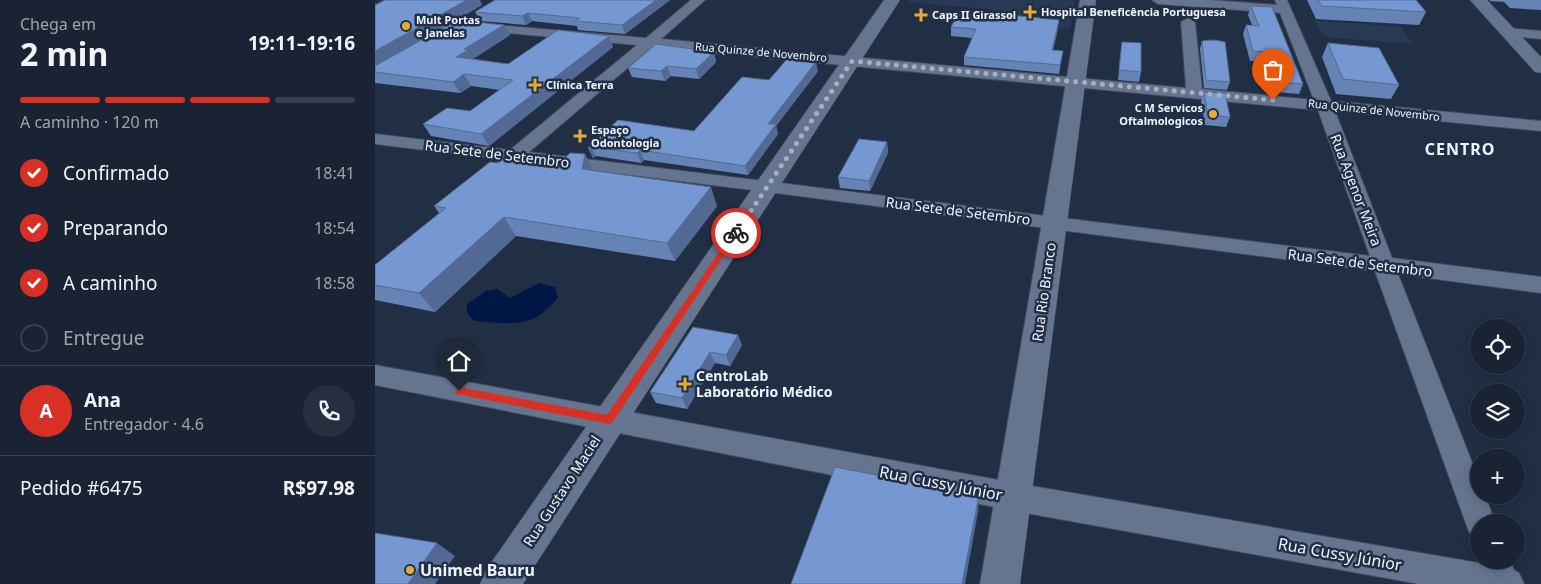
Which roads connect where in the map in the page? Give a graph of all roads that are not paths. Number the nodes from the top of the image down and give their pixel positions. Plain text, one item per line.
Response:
1 (699, 0) edge
2 (892, 0) edge
3 (1088, 0) edge
4 (1158, 0) edge
5 (1478, 0) edge
6 (1282, 5) edge
7 (481, 12) edge
8 (1189, 22) dead end
9 (1508, 32) junction
10 (1541, 35) edge
11 (649, 42) junction
12 (852, 61) junction
13 (1541, 68) edge
14 (1075, 81) junction
15 (1194, 93) junction
16 (1324, 105) junction
17 (1541, 126) edge
18 (375, 139) edge
19 (513, 156) junction
20 (491, 174) edge
21 (768, 186) junction
22 (1054, 223) junction
23 (1384, 266) junction
24 (1541, 285) edge
25 (375, 375) edge
26 (609, 420) junction
27 (1015, 497) junction
28 (1477, 514) edge
29 (1502, 578) edge
30 (501, 584) edge
31 (1000, 584) edge

1 - 11 street
2 - 12 street, Rua Gustavo Maciel
3 - 14 street, Rua Rio Branco
4 - 6 street
5 - 9 street
6 - 16 street, Rua Agenor Meira
7 - 11 street, Rua Quinze de Novembro
8 - 15 street
9 - 10 street
9 - 13 street
11 - 12 street, Rua Quinze de Novembro
11 - 19 street
12 - 14 street, Rua Quinze de Novembro
12 - 21 street, Rua Gustavo Maciel
14 - 15 street, Rua Quinze de Novembro
14 - 22 street, Rua Rio Branco
15 - 16 street, Rua Quinze de Novembro
16 - 17 street, Rua Quinze de Novembro
16 - 23 street, Rua Agenor Meira
18 - 19 street, Rua Sete de Setembro
19 - 20 street
19 - 21 street, Rua Sete de Setembro
21 - 22 street, Rua Sete de Setembro
21 - 26 street, Rua Gustavo Maciel
22 - 23 street, Rua Sete de Setembro
22 - 27 street, Rua Rio Branco
23 - 24 street, Rua Sete de Setembro
23 - 28 street, Rua Agenor Meira
25 - 26 street, Rua Cussy Júnior
26 - 27 street, Rua Cussy Júnior
26 - 30 street, Rua Gustavo Maciel
27 - 29 street, Rua Cussy Júnior
27 - 31 street, Rua Rio Branco

